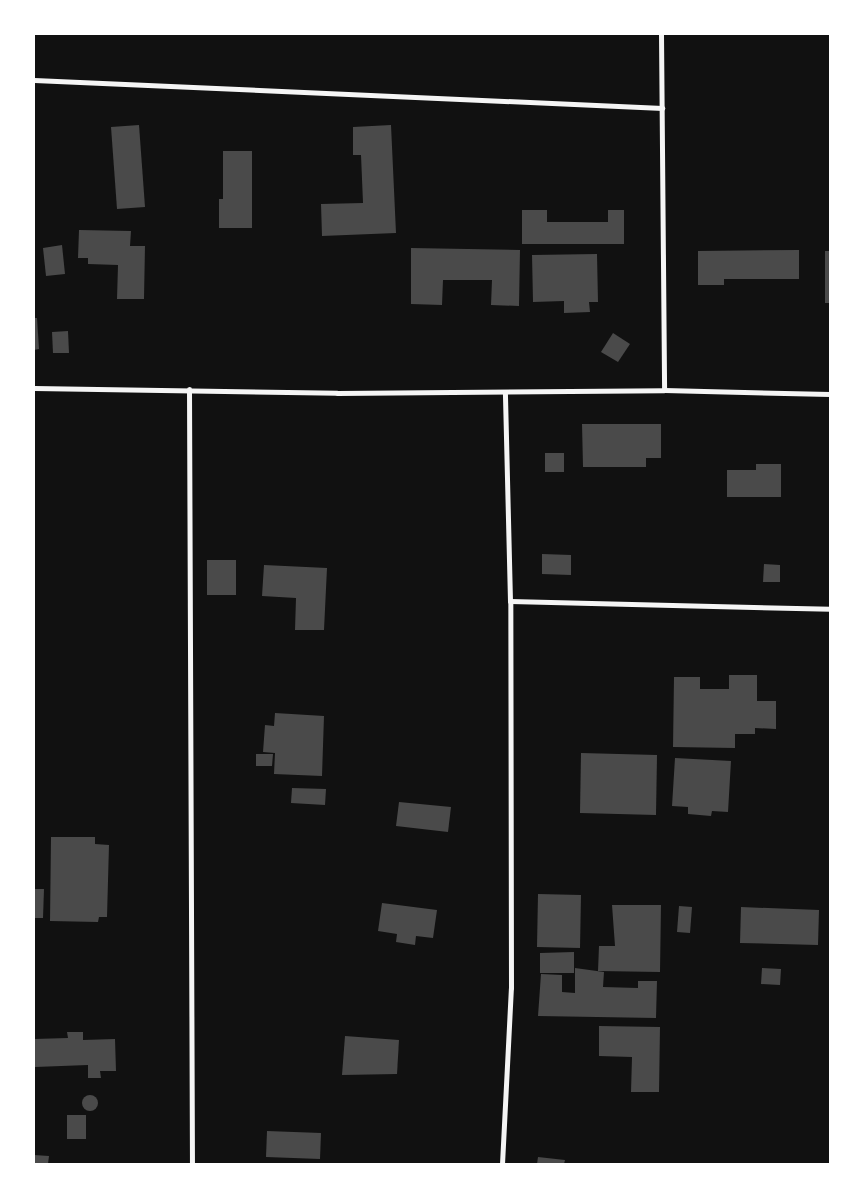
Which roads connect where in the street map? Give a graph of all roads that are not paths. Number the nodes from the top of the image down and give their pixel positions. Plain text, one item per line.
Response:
1 (661, 34) edge
2 (34, 80) edge
3 (662, 108) junction
4 (34, 388) edge
5 (189, 389) junction
6 (664, 390) junction
7 (505, 392) junction
8 (830, 394) edge
9 (510, 601) junction
10 (830, 609) edge
11 (192, 1164) edge
12 (502, 1164) edge

1 - 3 street
2 - 3 street
3 - 6 street
4 - 5 street
5 - 7 street
5 - 11 street
6 - 7 street
6 - 8 street
7 - 9 street
9 - 10 street
9 - 12 street

